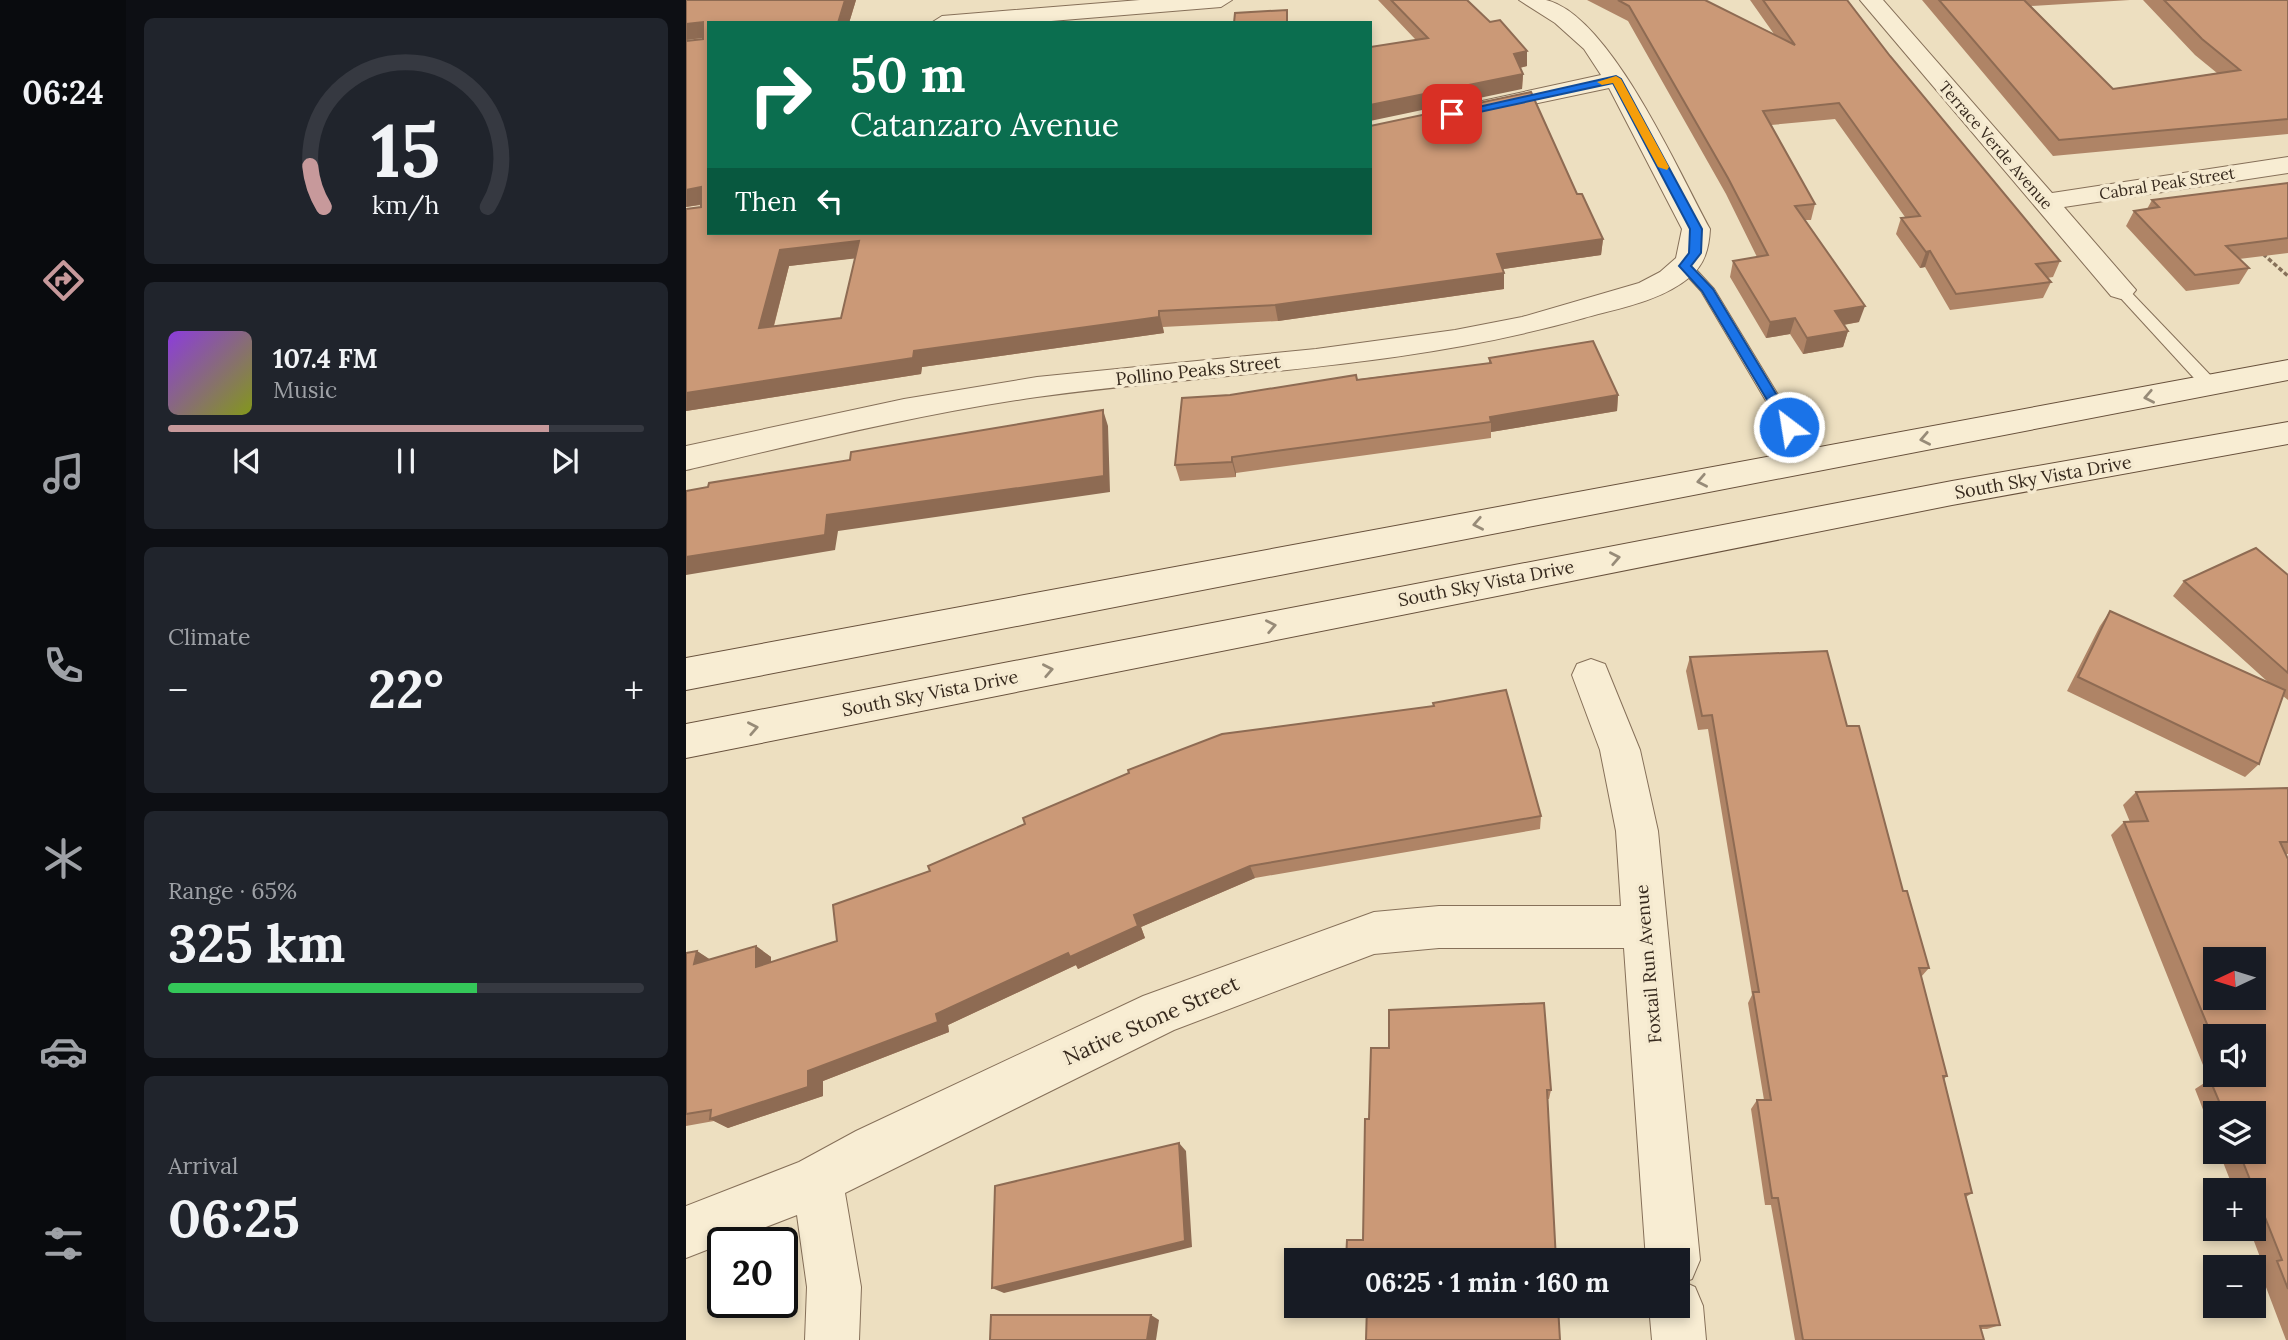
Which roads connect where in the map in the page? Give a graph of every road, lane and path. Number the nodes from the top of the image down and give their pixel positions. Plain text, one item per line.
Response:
1 (1221, 0) edge
2 (1530, 0) edge
3 (1871, 0) edge
4 (966, 21) edge
5 (1616, 79) junction
6 (1452, 114) edge
7 (2288, 165) edge
8 (2045, 202) junction
9 (2254, 246) edge
10 (1690, 259) junction
11 (2288, 276) edge
12 (2121, 290) joint
13 (2288, 370) edge
14 (2210, 385) junction
15 (2288, 433) edge
16 (686, 458) edge
17 (1810, 461) junction
18 (686, 674) edge
19 (1591, 675) dead end
20 (686, 741) edge
21 (1646, 927) junction
22 (817, 1180) junction
23 (686, 1232) edge
24 (1672, 1248) edge
25 (1677, 1318) edge
26 (832, 1340) edge
27 (1679, 1340) edge

1 - 4 street
2 - 5 street
3 - 8 street, Terrace Verde Avenue
5 - 6 street
5 - 10 street
7 - 8 street, Cabral Peak Street
8 - 12 street, Terrace Verde Avenue
9 - 11 path
10 - 16 street, Pollino Peaks Street
10 - 17 lane
12 - 14 lane
13 - 14 street
14 -> 17 street
20 -> 15 street, South Sky Vista Drive
17 -> 18 street
19 - 21 street, Foxtail Run Avenue
21 - 22 street, Native Stone Street
21 - 24 street, Foxtail Run Avenue
22 - 23 street, Native Stone Street
22 - 26 street
25 - 27 street

